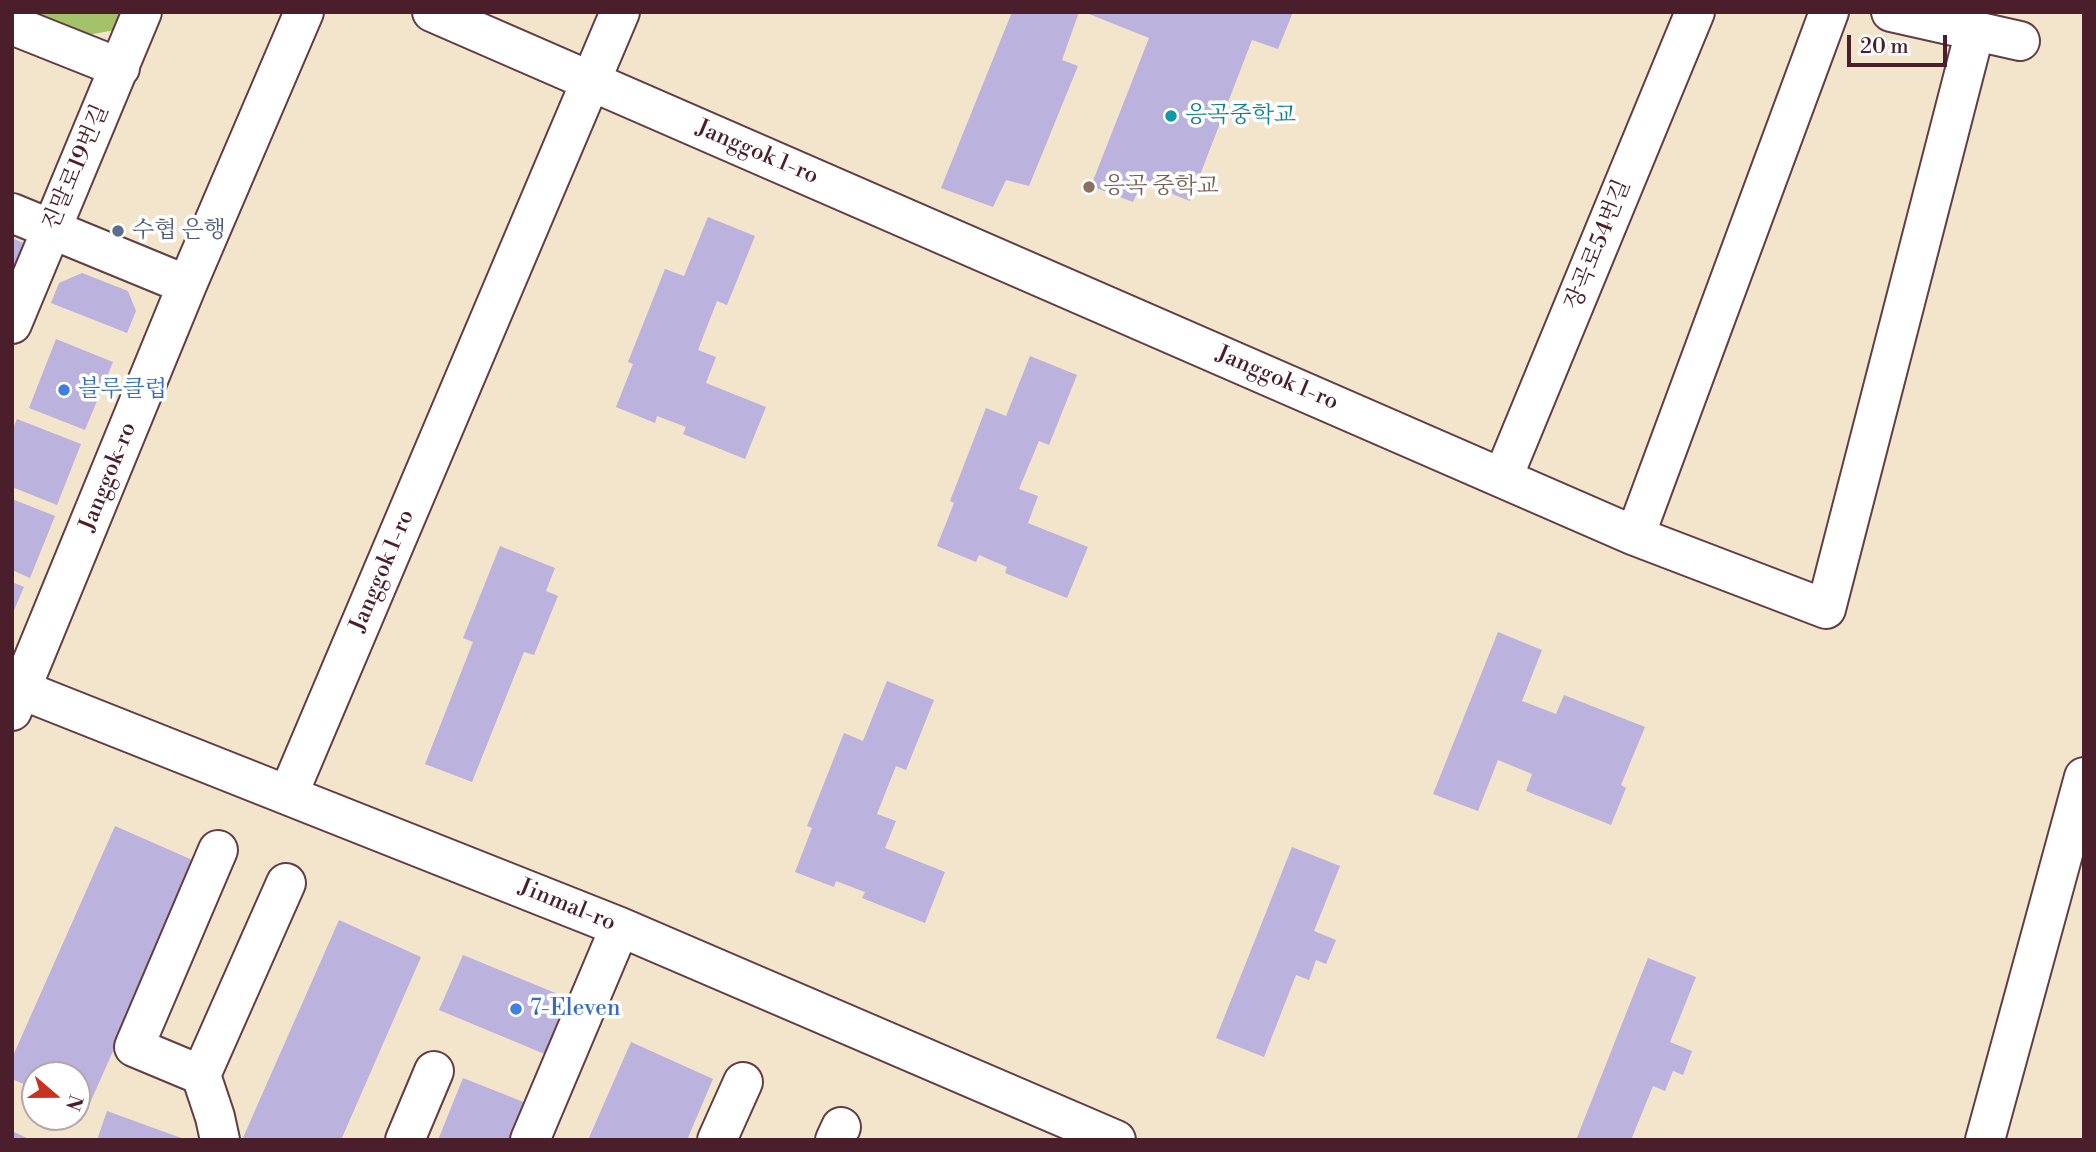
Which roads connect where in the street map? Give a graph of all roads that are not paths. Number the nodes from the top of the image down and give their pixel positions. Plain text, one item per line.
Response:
1 (142, 12) edge
2 (304, 12) edge
3 (432, 12) edge
4 (620, 12) edge
5 (1695, 12) edge
6 (1829, 12) edge
7 (1891, 12) edge
8 (12, 25) edge
9 (1975, 31) junction
10 (2020, 41) dead end
11 (120, 68) junction
12 (589, 81) junction
13 (12, 213) edge
14 (51, 228) junction
15 (187, 285) junction
16 (12, 324) edge
17 (1503, 477) junction
18 (1635, 536) junction
19 (15, 695) edge
20 (2084, 777) edge
21 (288, 795) junction
22 (218, 850) dead end
23 (286, 883) dead end
24 (620, 927) junction
25 (434, 1072) dead end
26 (201, 1075) junction
27 (743, 1082) dead end
28 (220, 1140) edge
29 (405, 1140) edge
30 (530, 1140) edge
31 (717, 1140) edge
32 (1116, 1140) edge
33 (1985, 1140) edge

1 - 11 street, 진말로19번길
2 - 15 street, Janggok-ro
3 - 12 street
4 - 12 street
5 - 17 street, 장곡로54번길
6 - 18 street
7 - 9 street
8 - 11 street
9 - 10 street
9 - 18 street, Janggok 1-ro
11 - 14 street, 진말로19번길
12 - 17 street, Janggok 1-ro
12 - 21 street, Janggok 1-ro
13 - 14 street
14 - 15 street
14 - 16 street, 진말로19번길
15 - 19 street, Janggok-ro
17 - 18 street, Janggok 1-ro
19 - 21 street, Jinmal-ro
20 - 33 street
21 - 24 street, Jinmal-ro
22 - 26 street
23 - 26 street
24 - 30 street
24 - 32 street, Jinmal-ro
25 - 29 street
26 - 28 street
27 - 31 street

